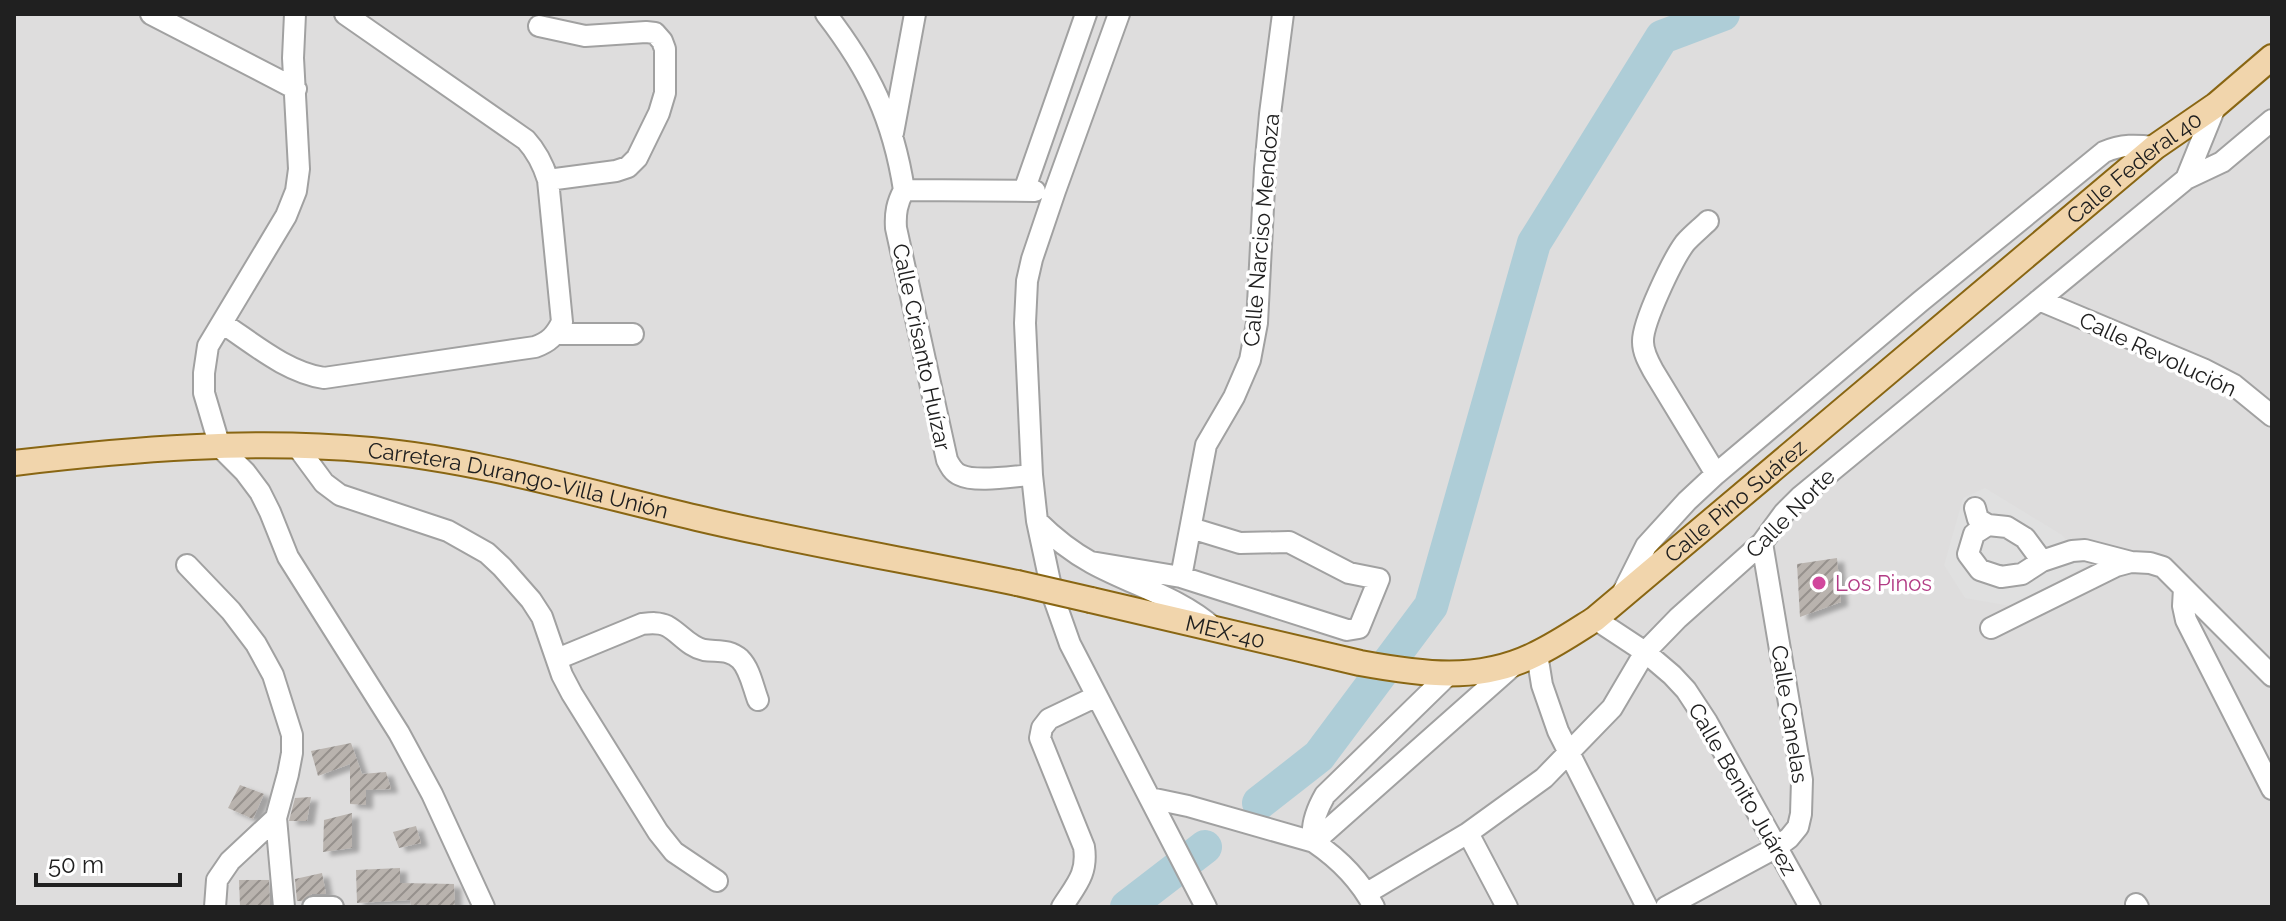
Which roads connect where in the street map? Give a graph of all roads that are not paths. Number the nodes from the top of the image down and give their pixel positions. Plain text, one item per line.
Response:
1 (151, 14) edge
2 (295, 14) edge
3 (345, 14) edge
4 (826, 14) edge
5 (915, 14) edge
6 (1086, 14) edge
7 (1119, 14) edge
8 (1283, 14) edge
9 (539, 26) dead end
10 (2272, 57) edge
11 (1069, 60) junction
12 (1099, 68) junction
13 (296, 89) junction
14 (2216, 105) junction
15 (2272, 120) edge
16 (893, 137) junction
17 (2155, 147) junction
18 (2186, 179) junction
19 (548, 180) junction
20 (904, 190) junction
21 (1024, 191) junction
22 (1055, 191) junction
23 (1708, 221) dead end
24 (1997, 279) joint
25 (2039, 300) junction
26 (222, 323) junction
27 (556, 334) junction
28 (633, 334) dead end
29 (2272, 416) edge
30 (296, 445) junction
31 (220, 447) junction
32 (14, 463) edge
33 (1716, 474) junction
34 (1032, 475) junction
35 (1975, 508) dead end
36 (1037, 521) junction
37 (1988, 525) junction
38 (1191, 528) junction
39 (1762, 543) junction
40 (2042, 561) junction
41 (1091, 562) junction
42 (2131, 562) junction
43 (187, 565) dead end
44 (1181, 577) junction
45 (2184, 588) junction
46 (1620, 598) junction
47 (1091, 600) joint
48 (1595, 619) junction
49 (1214, 628) junction
50 (1991, 628) dead end
51 (1645, 652) junction
52 (557, 659) junction
53 (1526, 659) junction
54 (1448, 675) junction
55 (2272, 676) edge
56 (1097, 696) junction
57 (758, 700) dead end
58 (1569, 754) junction
59 (2272, 789) edge
60 (1150, 798) junction
61 (276, 818) junction
62 (1468, 833) junction
63 (1314, 842) junction
64 (1777, 847) junction
65 (717, 881) dead end
66 (1371, 900) edge
67 (215, 907) edge
68 (284, 907) edge
69 (313, 907) edge
70 (333, 907) edge
71 (484, 907) edge
72 (1062, 907) edge
73 (1206, 907) edge
74 (1507, 907) edge
75 (1647, 907) edge
76 (1666, 907) edge
77 (1810, 907) edge

1 - 13 street
2 - 13 street
3 - 19 street
4 - 16 street, Calle Crisanto Huízar
5 - 16 street
6 - 11 street
7 - 12 street
8 - 38 street, Calle Narciso Mendoza
9 - 19 street
10 - 14 main road, Calle Federal 40
11 - 12 street
11 - 21 street
12 - 22 street
13 - 26 street
14 - 17 main road, Calle Federal 40
14 - 18 street
15 - 18 street
16 - 20 street, Calle Crisanto Huízar
17 - 24 main road, Calle Federal 40
17 - 33 street
18 - 25 street, Calle Norte
19 - 27 street
20 - 21 street
20 - 34 street, Calle Crisanto Huízar
21 - 22 street
22 - 34 street
23 - 33 street
24 - 46 main road, Calle Pino Suárez
25 - 29 street, Calle Revolución
25 - 39 street, Calle Norte
26 - 27 street
26 - 31 street
27 - 28 street
30 - 31 main road, Carretera Durango-Villa Unión
30 - 47 main road, Carretera Durango-Villa Unión, bridge
30 - 52 street
31 - 32 main road, Carretera Durango-Villa Unión
31 - 71 street
33 - 46 street
34 - 36 street
35 - 37 street
36 - 41 street
36 - 56 street
37 - 40 street
37 - 40 street
38 - 44 street, Calle Narciso Mendoza
38 - 44 street
39 - 51 street, Calle Norte
39 - 64 street, Calle Canelas
40 - 42 street
41 - 44 street
41 - 49 street
42 - 45 street
42 - 50 street
43 - 61 street
45 - 55 street
45 - 59 street
46 - 48 main road, Calle Pino Suárez
47 - 49 main road, MEX-40
48 - 51 street, Calle Benito Juárez
48 - 53 main road, Calle Pino Suárez
49 - 54 main road, MEX-40
51 - 58 street, Calle Norte
51 - 64 street, Calle Benito Juárez
52 - 57 street
52 - 65 street
53 - 54 main road, Calle Pino Suárez
53 - 58 street
53 - 63 street
54 - 63 street
56 - 60 street
56 - 72 street
58 - 62 street, Calle Norte
58 - 75 street
60 - 63 street
60 - 73 street
61 - 67 street
61 - 68 street
62 - 66 street, Calle Norte
62 - 74 street
63 - 66 street
64 - 76 street, Calle Canelas
64 - 77 street, Calle Benito Juárez
69 - 70 street

